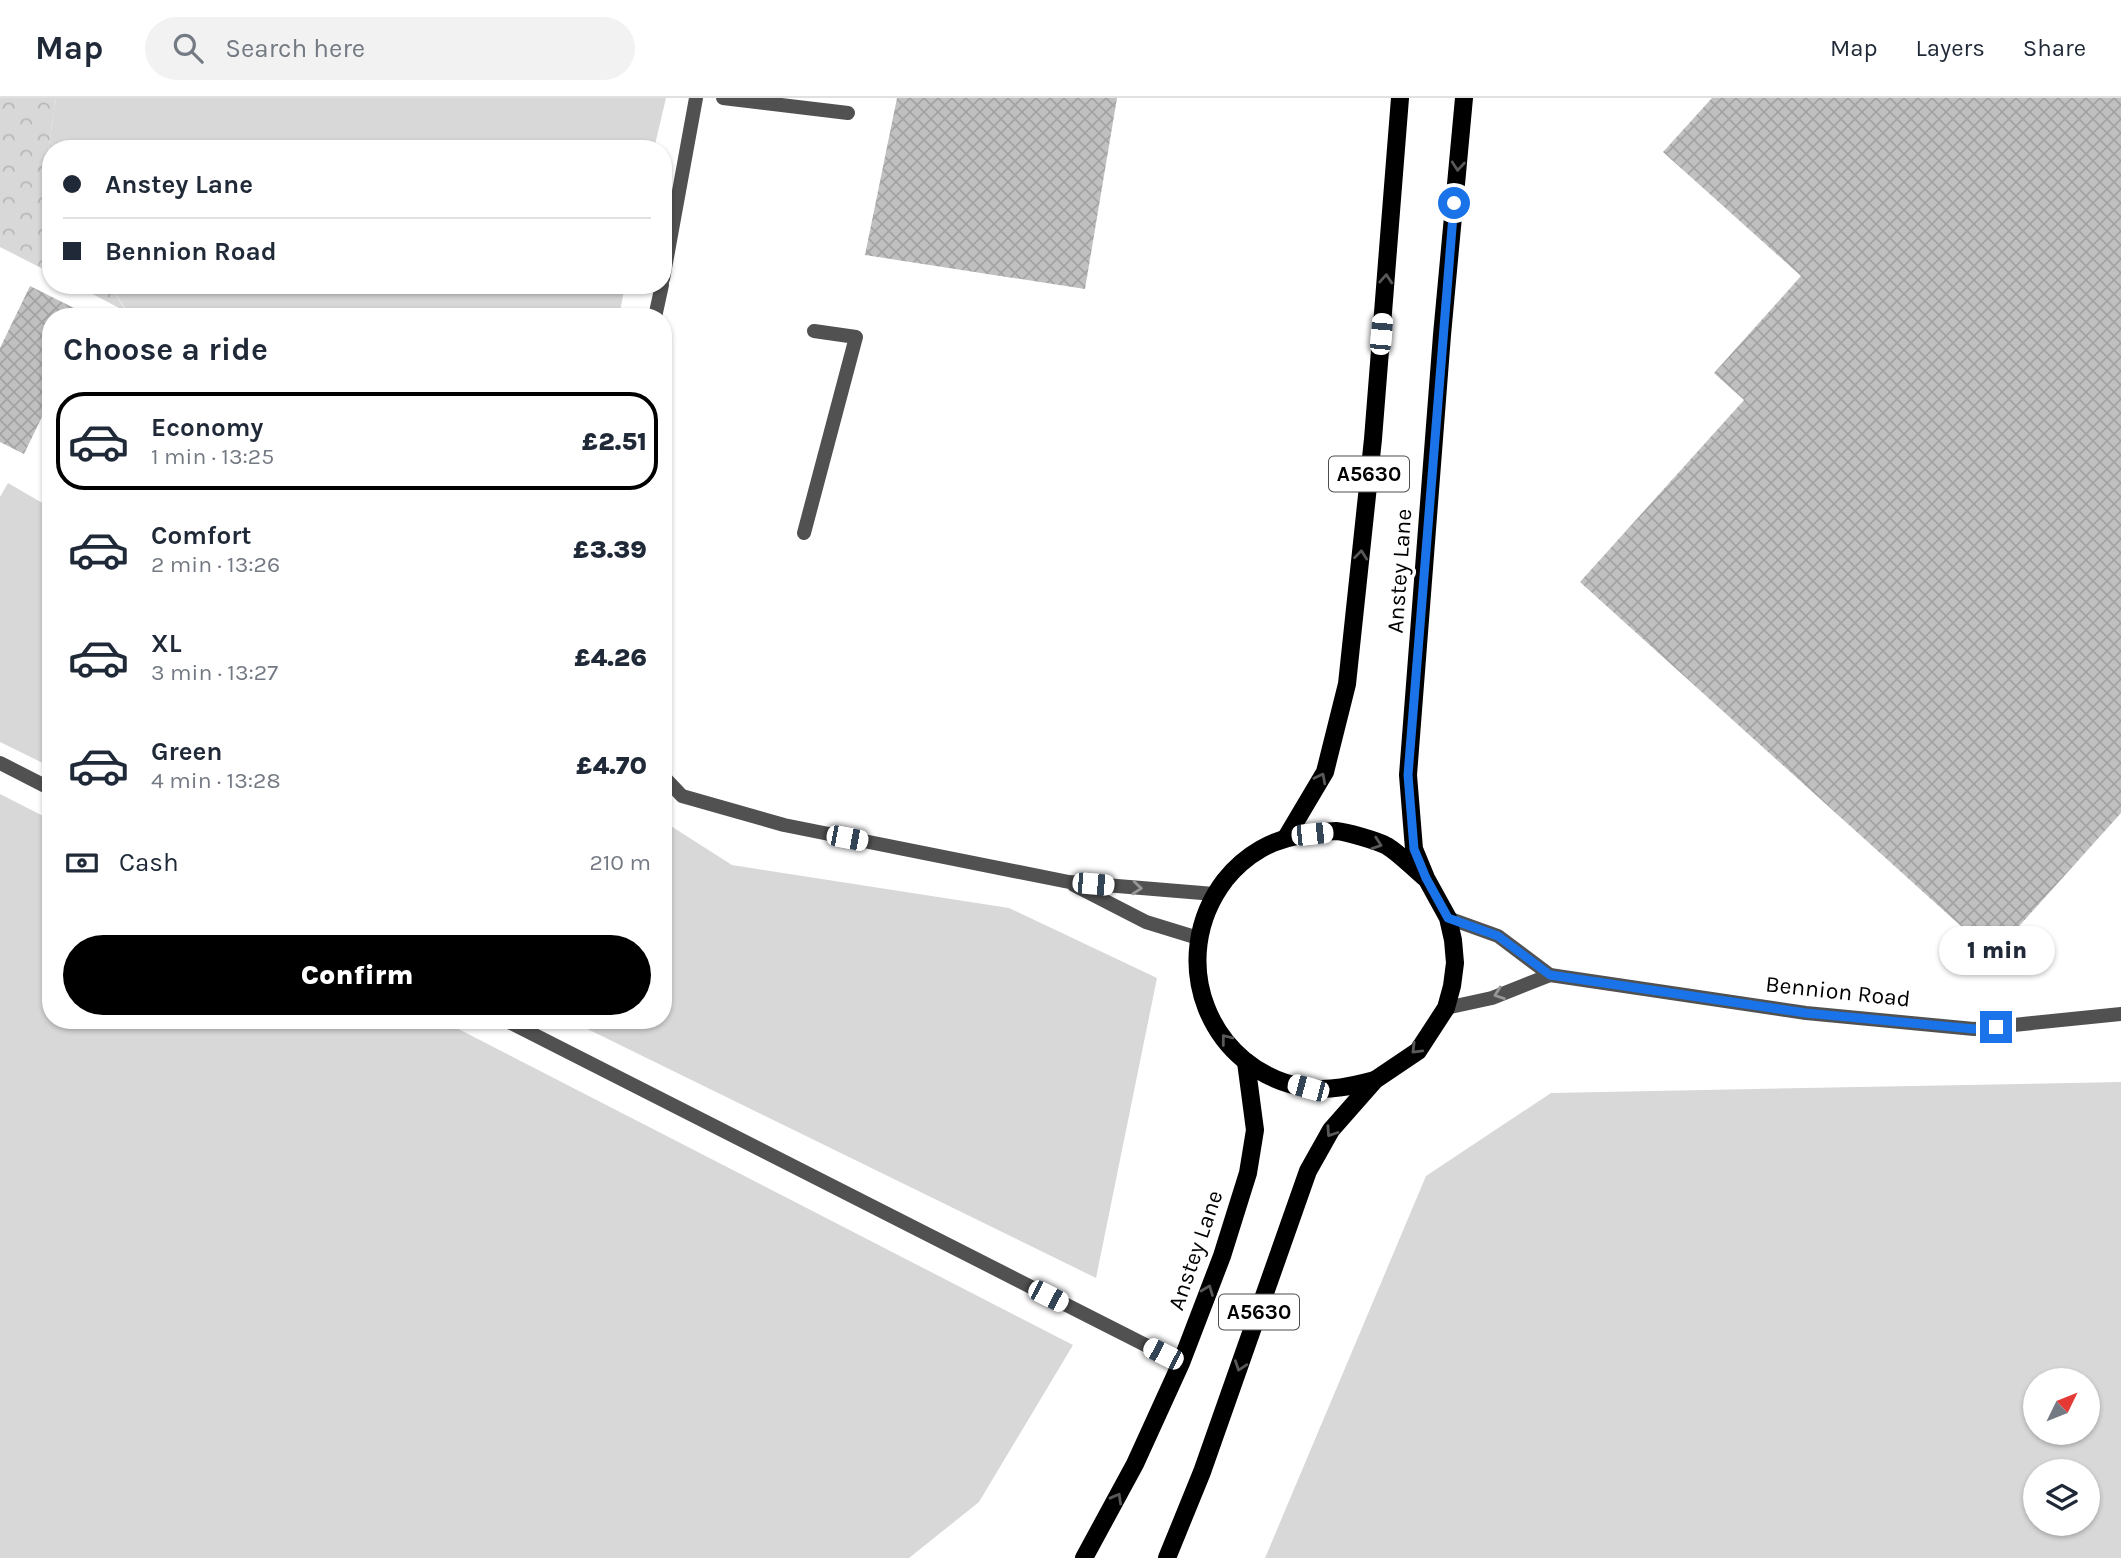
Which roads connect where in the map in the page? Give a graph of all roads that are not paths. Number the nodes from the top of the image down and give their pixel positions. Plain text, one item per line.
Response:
1 (696, 98) edge
2 (723, 98) edge
3 (1400, 98) edge
4 (1464, 98) edge
5 (848, 113) dead end
6 (672, 230) edge
7 (814, 331) dead end
8 (804, 533) dead end
9 (0, 763) edge
10 (42, 784) edge
11 (672, 785) edge
12 (1287, 836) junction
13 (1426, 878) junction
14 (1069, 882) junction
15 (1214, 894) junction
16 (1448, 918) junction
17 (1198, 938) junction
18 (1550, 975) junction
19 (1446, 1007) junction
20 (2121, 1014) edge
21 (523, 1029) edge
22 (1246, 1062) junction
23 (1375, 1080) junction
24 (1181, 1363) junction
25 (1084, 1558) edge
26 (1167, 1558) edge

1 - 6 street
2 - 5 street
12 -> 3 main road, A5630
4 -> 13 main road, Anstey Lane / A5630
7 - 8 street
9 - 10 street
11 - 14 street
12 -> 13 main road, Anstey Lane
12 - 15 main road, Anstey Lane
13 - 16 main road, Anstey Lane
14 -> 15 street
14 - 17 street
15 - 17 main road, Anstey Lane
16 - 18 street, Bennion Road
16 - 19 main road, Anstey Lane
22 -> 17 main road, Anstey Lane
18 -> 19 street
18 - 20 street, Bennion Road
19 -> 23 main road, Anstey Lane
21 - 24 street
22 - 23 main road, Anstey Lane
24 -> 22 main road, Anstey Lane / A5630
23 -> 26 main road, Anstey Lane / A5630
25 -> 24 main road, Anstey Lane / A5630

